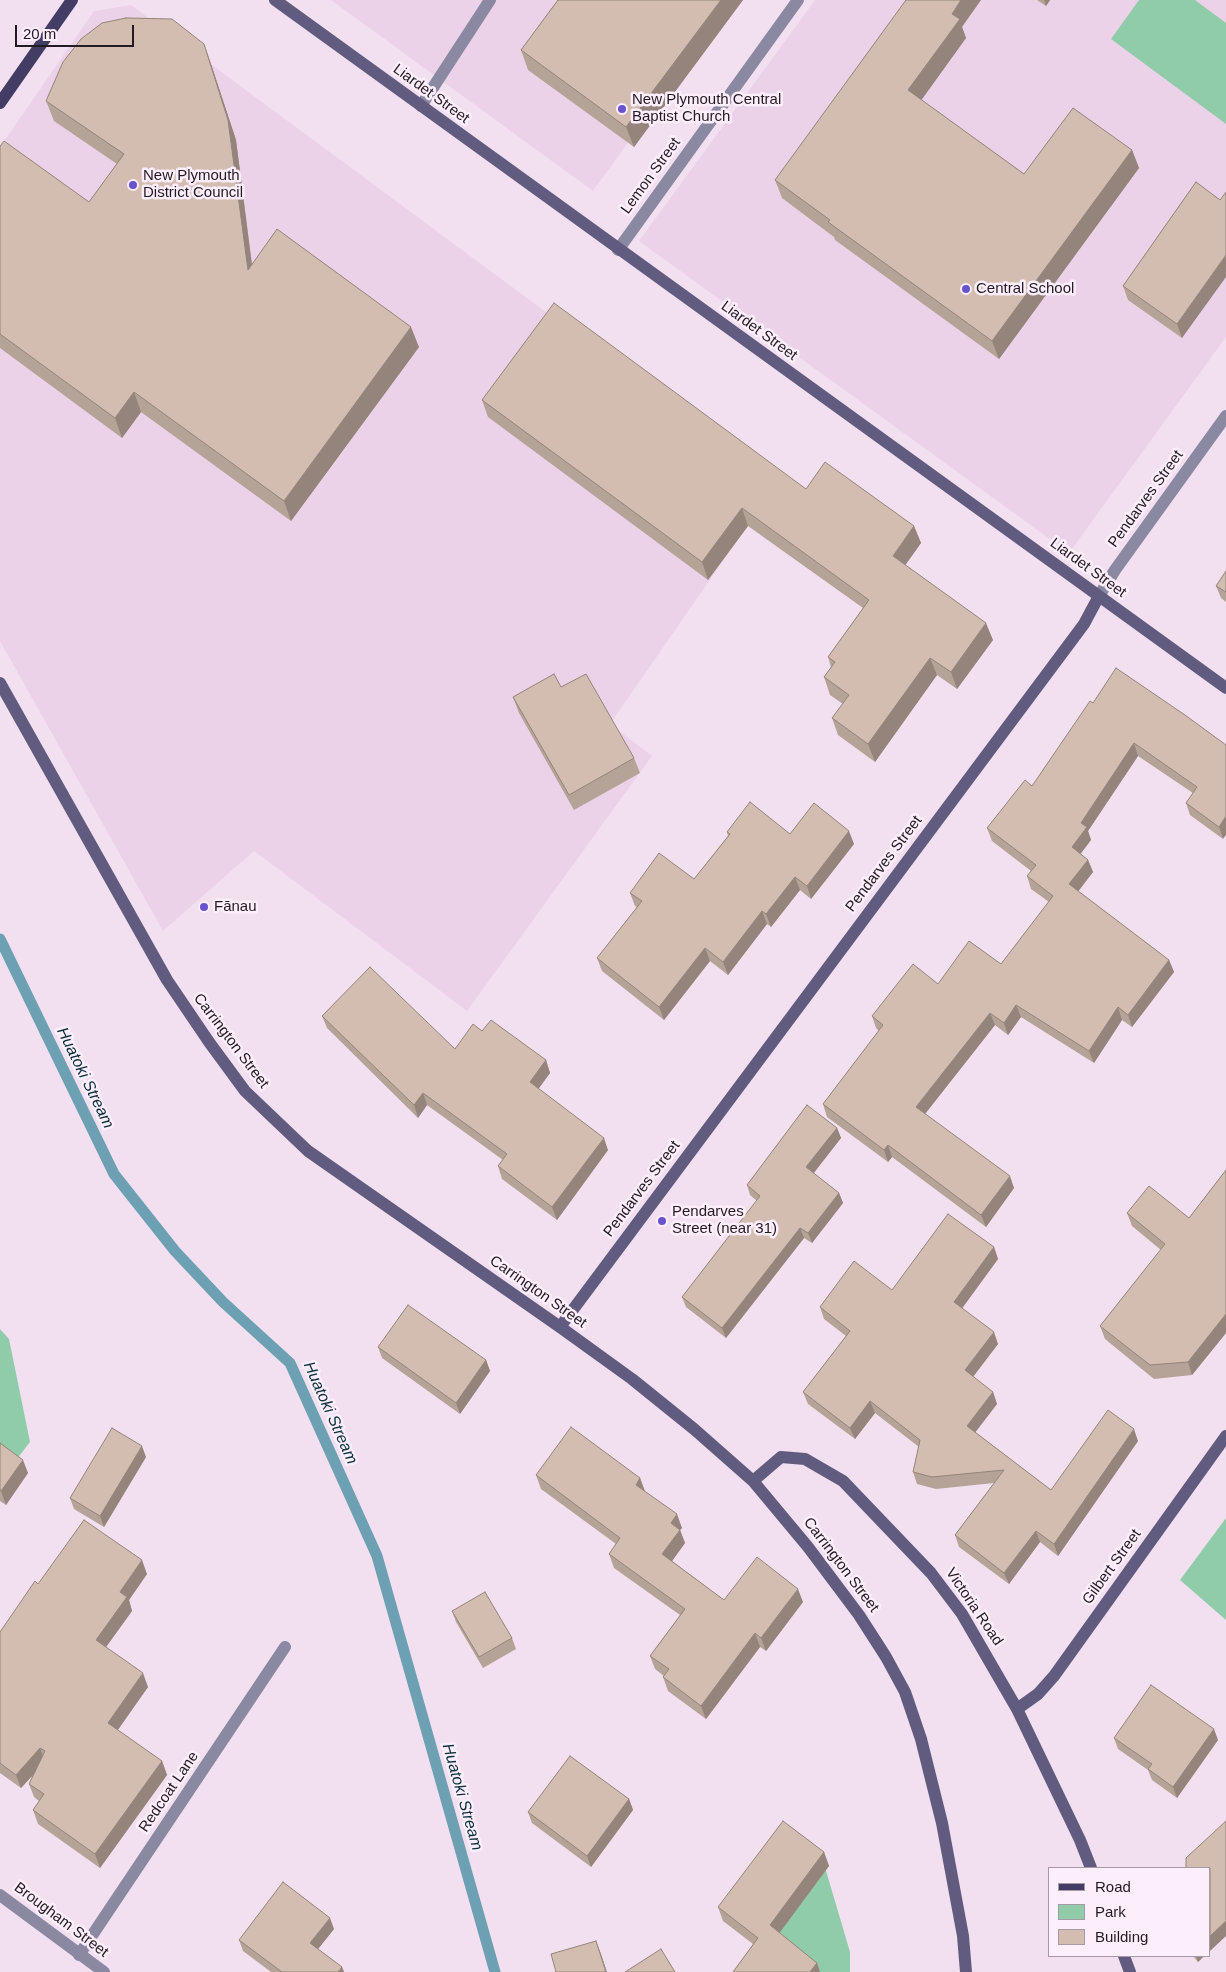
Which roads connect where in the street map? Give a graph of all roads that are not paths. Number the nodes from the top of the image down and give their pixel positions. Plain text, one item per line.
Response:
1 (72, 0) edge
2 (275, 0) edge
3 (490, 0) edge
4 (798, 0) edge
5 (0, 103) edge
6 (421, 106) junction
7 (618, 250) junction
8 (1226, 416) edge
9 (1099, 596) junction
10 (0, 683) edge
11 (1226, 688) edge
12 (560, 1327) junction
13 (1226, 1436) edge
14 (752, 1481) junction
15 (285, 1647) dead end
16 (1017, 1710) junction
17 (1091, 1867) edge
18 (0, 1895) edge
19 (79, 1955) junction
20 (1124, 1957) edge
21 (104, 1972) edge
22 (966, 1972) edge
23 (1130, 1972) edge

1 - 5 main road
2 - 6 street, Liardet Street
3 - 6 street
4 - 7 street, Lemon Street
6 - 7 street, Liardet Street
7 - 9 street, Liardet Street
8 - 9 street, Pendarves Street
9 - 11 street, Liardet Street
9 - 12 street, Pendarves Street
10 - 12 street, Carrington Street
12 - 14 street, Carrington Street
13 - 16 street, Gilbert Street
14 - 16 street, Victoria Road
14 - 22 street, Carrington Street
15 - 19 street, Redcoat Lane
16 - 17 street, Victoria Road
18 - 19 street, Brougham Street
19 - 21 street, Brougham Street
20 - 23 street

